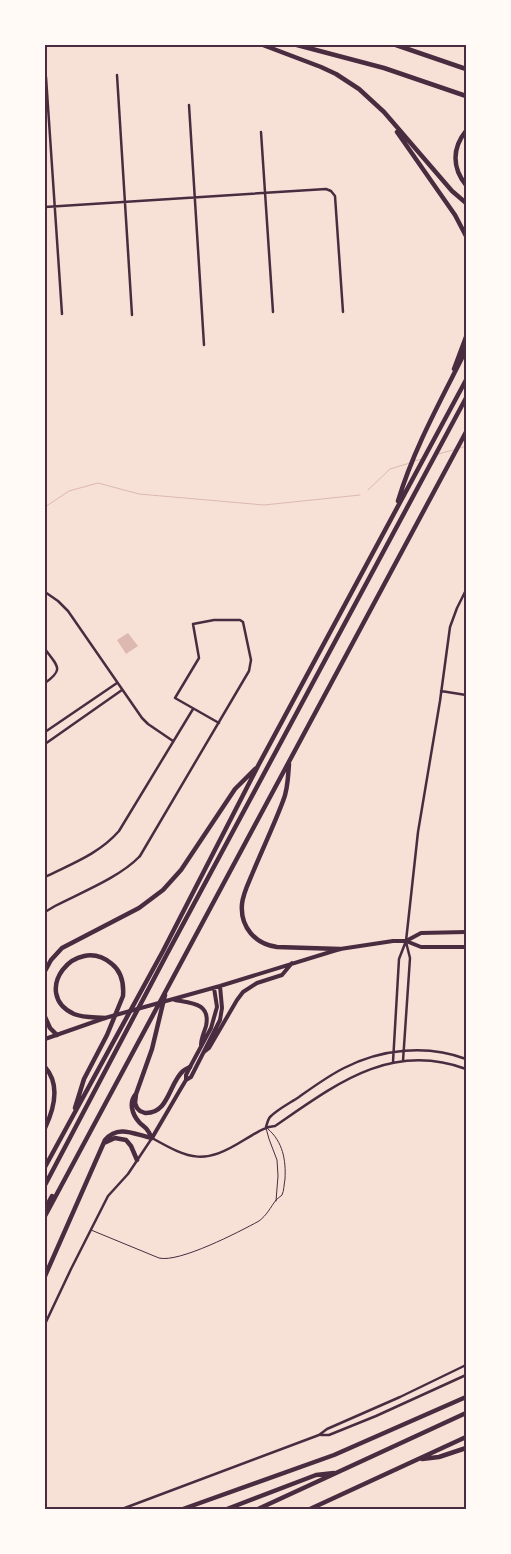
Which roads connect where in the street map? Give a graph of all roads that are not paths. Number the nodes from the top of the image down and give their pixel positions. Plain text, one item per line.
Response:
1 (262, 45) edge
2 (297, 45) edge
3 (396, 45) edge
4 (466, 69) edge
5 (116, 75) dead end
6 (46, 77) dead end
7 (466, 96) edge
8 (189, 105) dead end
9 (384, 112) junction
10 (466, 131) edge
11 (261, 132) dead end
12 (466, 185) edge
13 (265, 193) junction
14 (195, 197) junction
15 (125, 202) junction
16 (466, 204) edge
17 (55, 206) junction
18 (45, 207) edge
19 (466, 236) edge
20 (272, 312) dead end
21 (343, 312) dead end
22 (62, 314) dead end
23 (132, 315) dead end
24 (466, 337) edge
25 (204, 344) dead end
26 (466, 350) edge
27 (466, 380) edge
28 (446, 390) junction
29 (466, 398) edge
30 (465, 434) edge
31 (396, 511) junction
32 (466, 590) edge
33 (45, 592) edge
34 (45, 649) edge
35 (45, 683) edge
36 (117, 683) junction
37 (122, 690) junction
38 (442, 692) junction
39 (466, 695) edge
40 (193, 709) junction
41 (219, 723) junction
42 (45, 732) edge
43 (173, 741) junction
44 (45, 744) edge
45 (290, 760) junction
46 (259, 764) junction
47 (45, 877) edge
48 (45, 912) edge
49 (466, 932) edge
50 (406, 941) junction
51 (466, 947) edge
52 (340, 949) junction
53 (292, 963) junction
54 (45, 972) edge
55 (220, 986) junction
56 (214, 988) junction
57 (167, 989) junction
58 (173, 1000) junction
59 (45, 1017) edge
60 (105, 1018) junction
61 (59, 1034) junction
62 (45, 1039) edge
63 (200, 1047) junction
64 (404, 1051) junction
65 (204, 1052) junction
66 (393, 1052) junction
67 (466, 1059) edge
68 (403, 1061) junction
69 (393, 1062) junction
70 (190, 1066) junction
71 (45, 1067) edge
72 (466, 1069) edge
73 (186, 1080) junction
74 (136, 1094) junction
75 (72, 1117) junction
76 (93, 1126) junction
77 (266, 1127) junction
78 (45, 1128) edge
79 (152, 1138) junction
80 (102, 1146) junction
81 (137, 1160) junction
82 (45, 1167) edge
83 (45, 1185) edge
84 (276, 1201) junction
85 (45, 1209) edge
86 (45, 1216) edge
87 (91, 1230) junction
88 (45, 1276) edge
89 (45, 1324) edge
90 (466, 1365) edge
91 (466, 1375) edge
92 (466, 1396) edge
93 (466, 1413) edge
94 (320, 1435) junction
95 (466, 1437) edge
96 (466, 1448) edge
97 (416, 1460) junction
98 (338, 1472) junction
99 (122, 1509) edge
100 (183, 1509) edge
101 (227, 1509) edge
102 (258, 1509) edge
103 (310, 1509) edge

1 - 9 highway
2 - 7 highway
3 - 4 highway
5 - 15 street
6 - 17 street
8 - 14 street
9 - 16 highway
9 - 19 highway
10 - 12 highway
11 - 13 street
13 - 14 street
13 - 20 street
13 - 21 street
14 - 15 street
14 - 25 street
15 - 17 street
15 - 23 street
17 - 18 street
17 - 22 street
24 - 28 highway
26 - 28 highway
27 - 31 highway
28 - 31 highway
29 - 83 highway
30 - 45 highway
31 - 46 highway
32 - 38 street
33 - 36 street
34 - 35 street
36 - 37 street
36 - 42 street
37 - 43 street
37 - 44 street
38 - 39 street
38 - 50 street
40 - 41 street
40 - 41 street
40 - 43 street
41 - 48 street
43 - 47 street
45 - 52 highway
45 - 57 highway
46 - 54 highway
46 - 75 highway
49 - 50 main road
50 - 51 main road
50 - 52 main road
50 - 64 street
50 - 66 street
52 - 53 main road
53 - 55 main road
53 - 65 main road
55 - 56 main road
55 - 65 main road
56 - 58 main road
56 - 63 main road
57 - 74 highway
57 - 76 highway
58 - 60 main road
58 - 63 main road
59 - 61 highway
60 - 61 main road
60 - 75 highway
61 - 62 main road
63 - 70 main road
64 - 66 street
64 - 67 street
64 - 68 street
65 - 73 main road
66 - 69 street
66 - 77 street
68 - 69 street
68 - 72 street
69 - 77 street
70 - 73 main road
70 - 74 highway
71 - 78 highway
73 - 79 main road
74 - 79 highway
75 - 82 highway
76 - 85 highway
76 - 86 highway
77 - 79 street
77 - 84 lane
77 - 84 lane
79 - 80 highway
79 - 81 street
80 - 81 highway
80 - 88 highway
81 - 87 street
84 - 87 lane
87 - 89 street
90 - 94 street
91 - 94 street
92 - 100 highway
93 - 98 highway
94 - 99 street
95 - 97 highway
96 - 97 highway
97 - 103 highway
98 - 101 highway
98 - 102 highway

